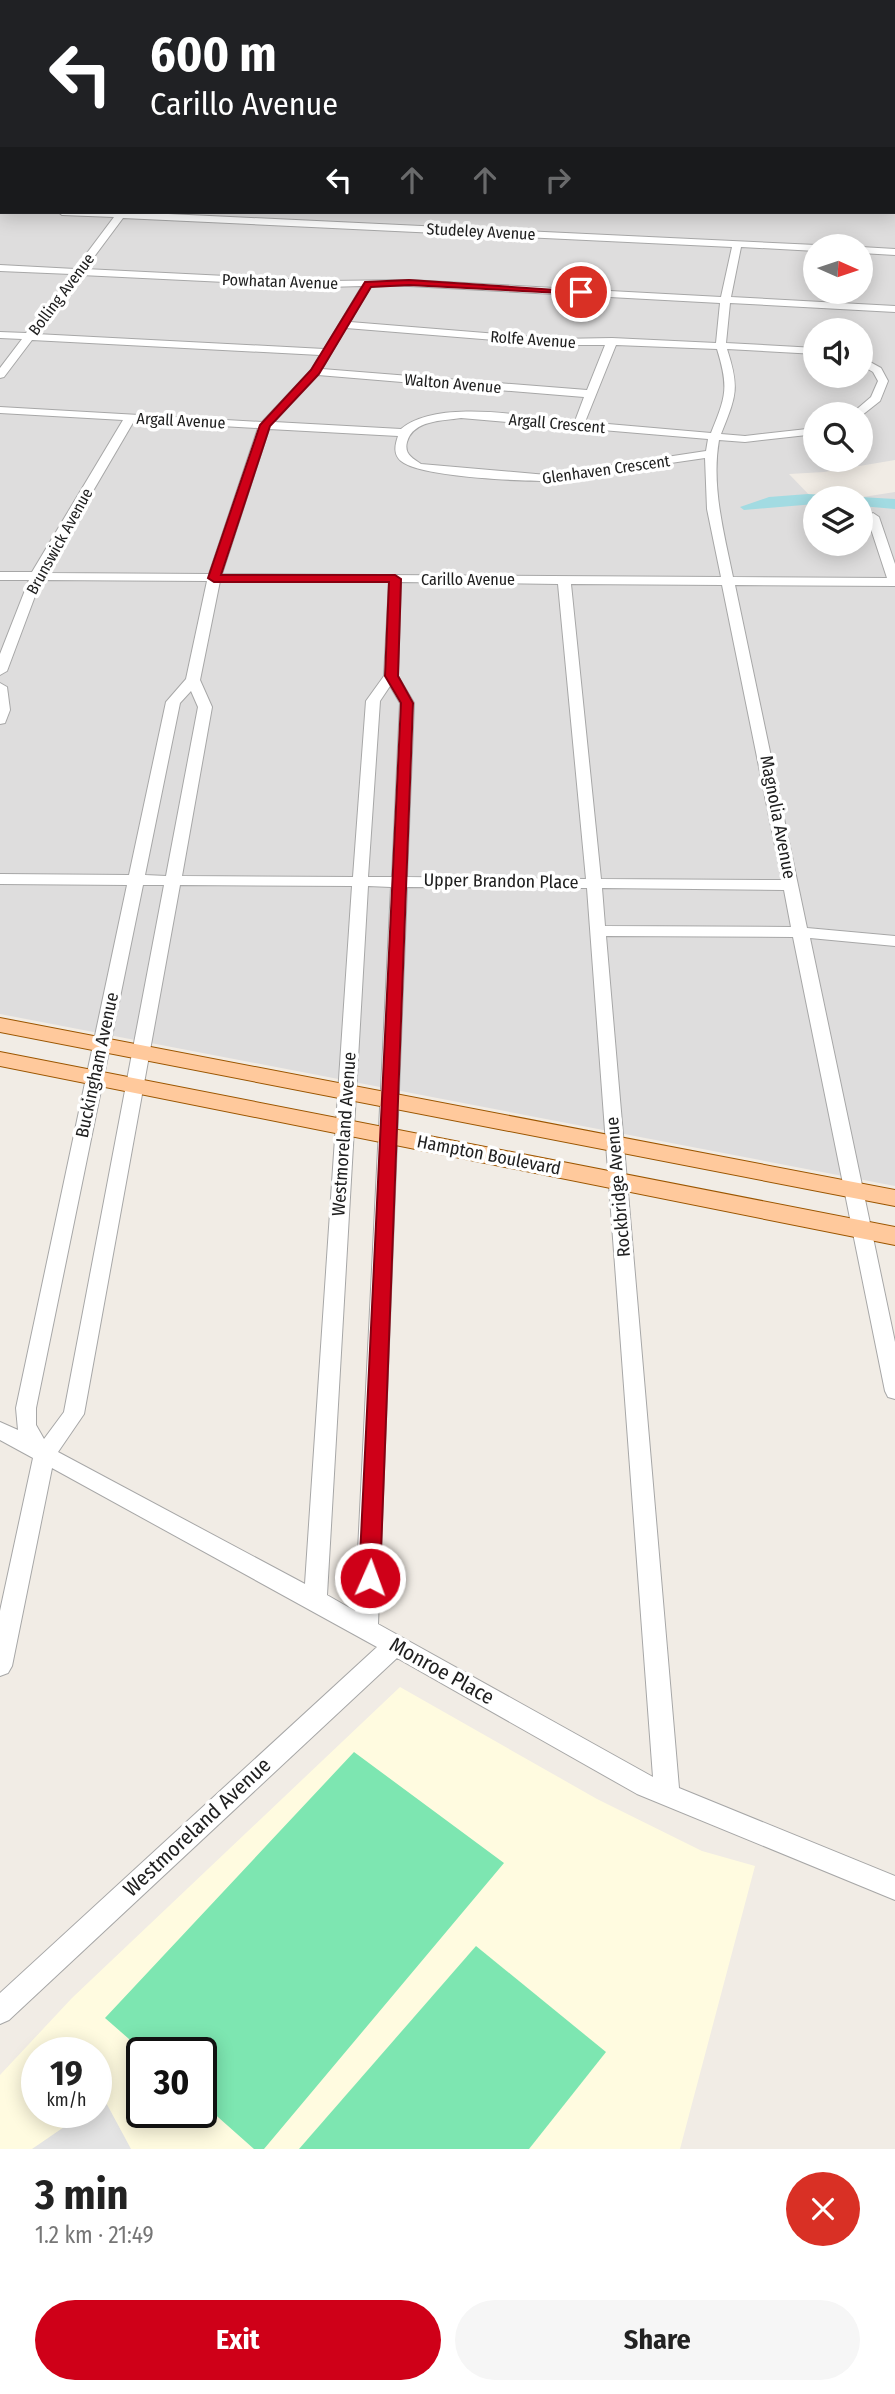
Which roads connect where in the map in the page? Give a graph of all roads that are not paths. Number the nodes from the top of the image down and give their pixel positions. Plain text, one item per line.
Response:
1 (121, 214) edge
2 (142, 214) edge
3 (737, 243) junction
4 (803, 246) edge
5 (873, 251) edge
6 (895, 252) edge
7 (0, 268) edge
8 (78, 272) junction
9 (368, 284) junction
10 (725, 300) junction
11 (895, 309) edge
12 (345, 325) junction
13 (0, 335) edge
14 (29, 336) junction
15 (612, 341) junction
16 (721, 346) junction
17 (803, 350) edge
18 (327, 352) junction
19 (873, 368) edge
20 (315, 372) junction
21 (0, 375) edge
22 (591, 394) junction
23 (872, 402) edge
24 (0, 410) edge
25 (131, 417) junction
26 (579, 424) junction
27 (265, 425) junction
28 (404, 433) junction
29 (803, 433) edge
30 (714, 438) junction
31 (711, 454) junction
32 (873, 517) dead end
33 (888, 543) edge
34 (0, 576) edge
35 (36, 577) junction
36 (214, 578) junction
37 (395, 579) junction
38 (564, 579) junction
39 (730, 580) junction
40 (895, 582) edge
41 (0, 671) edge
42 (391, 676) junction
43 (193, 680) junction
44 (0, 687) edge
45 (0, 720) edge
46 (0, 879) edge
47 (136, 880) junction
48 (174, 880) junction
49 (362, 880) junction
50 (399, 880) junction
51 (594, 883) junction
52 (791, 885) junction
53 (598, 931) junction
54 (801, 932) junction
55 (895, 942) edge
56 (0, 1025) edge
57 (102, 1045) junction
58 (142, 1053) junction
59 (0, 1059) edge
60 (93, 1077) junction
61 (136, 1087) junction
62 (345, 1092) junction
63 (391, 1102) junction
64 (344, 1127) junction
65 (388, 1135) junction
66 (613, 1143) junction
67 (619, 1182) junction
68 (855, 1190) junction
69 (895, 1198) edge
70 (863, 1230) junction
71 (895, 1236) edge
72 (895, 1391) edge
73 (0, 1430) edge
74 (44, 1455) junction
75 (315, 1600) junction
76 (366, 1629) junction
77 (395, 1645) junction
78 (0, 1665) edge
79 (667, 1795) junction
80 (895, 1888) edge
81 (0, 2011) edge

1 - 8 street, Bolling Avenue
2 - 3 street, Studeley Avenue
3 - 4 street, Studeley Avenue
3 - 10 street, Magnolia Avenue
5 - 6 street
7 - 8 street, Powhatan Avenue
8 - 9 street, Powhatan Avenue
8 - 14 street, Bolling Avenue
9 - 10 street, Powhatan Avenue
9 - 12 street, Buckingham Avenue
10 - 11 street, Powhatan Avenue
10 - 16 street, Magnolia Avenue
12 - 15 street, Rolfe Avenue
12 - 18 street, Buckingham Avenue
13 - 14 street
14 - 18 street
14 - 21 street, Bolling Avenue
15 - 16 street, Rolfe Avenue
15 - 22 street
16 - 17 street
16 - 30 street, Magnolia Avenue
18 - 20 street, Buckingham Avenue
19 - 23 street
20 - 22 street, Walton Avenue
20 - 27 street, Buckingham Avenue
22 - 26 street
24 - 25 street, Argall Avenue
25 - 27 street, Argall Avenue
25 - 35 street, Brunswick Avenue
26 - 28 street, Argall Crescent
26 - 30 street, Argall Crescent
27 - 28 street, Argall Avenue
27 - 36 street, Buckingham Avenue
28 - 31 street, Glenhaven Crescent
29 - 30 street
30 - 31 street, Magnolia Avenue
31 - 39 street, Magnolia Avenue
32 - 33 street
33 - 40 street
34 - 35 street, Carillo Avenue
35 - 36 street, Carillo Avenue
35 - 41 street, Brunswick Avenue
36 - 37 street, Carillo Avenue
36 - 43 street, Buckingham Avenue
37 - 38 street, Carillo Avenue
37 - 42 street, Westmoreland Avenue
38 - 39 street, Carillo Avenue
38 - 51 street, Rockbridge Avenue
39 - 40 street, Carillo Avenue
39 - 52 street, Magnolia Avenue
42 - 49 street, Westmoreland Avenue
42 - 50 street, Westmoreland Avenue
43 - 47 street, Buckingham Avenue
43 - 48 street
44 - 45 street
46 - 47 street, Upper Brandon Place
47 - 48 street, Upper Brandon Place
47 - 57 street, Buckingham Avenue
48 - 49 street, Upper Brandon Place
48 - 58 street
49 - 50 street, Upper Brandon Place
49 - 62 street, Westmoreland Avenue
50 - 51 street, Upper Brandon Place
50 - 63 street, Westmoreland Avenue
51 - 52 street, Upper Brandon Place
51 - 53 street, Rockbridge Avenue
52 - 54 street, Magnolia Avenue
53 - 54 street
53 - 66 street, Rockbridge Avenue
54 - 55 street
54 - 68 street, Magnolia Avenue
56 - 57 main road, Hampton Boulevard
57 - 58 main road, Hampton Boulevard
57 - 60 street, Buckingham Avenue
58 - 61 street
58 - 62 main road, Hampton Boulevard
59 - 60 main road, Hampton Boulevard
60 - 61 main road, Hampton Boulevard
60 - 74 street, Buckingham Avenue
61 - 64 main road, Hampton Boulevard
61 - 74 street
62 - 63 main road, Hampton Boulevard
62 - 64 street, Westmoreland Avenue
63 - 65 street, Westmoreland Avenue
63 - 66 main road, Hampton Boulevard
64 - 65 main road, Hampton Boulevard
64 - 75 street, Westmoreland Avenue
65 - 67 main road, Hampton Boulevard
65 - 76 street, Westmoreland Avenue
66 - 67 street, Rockbridge Avenue
66 - 68 main road, Hampton Boulevard
67 - 70 main road, Hampton Boulevard
67 - 79 street, Rockbridge Avenue
68 - 69 main road, Hampton Boulevard
68 - 70 street, Magnolia Avenue
70 - 71 main road, Hampton Boulevard
70 - 72 street, Magnolia Avenue
73 - 74 street, Monroe Place
74 - 75 street, Monroe Place
74 - 78 street
75 - 76 street, Monroe Place
76 - 77 street, Monroe Place
77 - 79 street, Monroe Place
77 - 81 street, Westmoreland Avenue
79 - 80 street, Monroe Place

